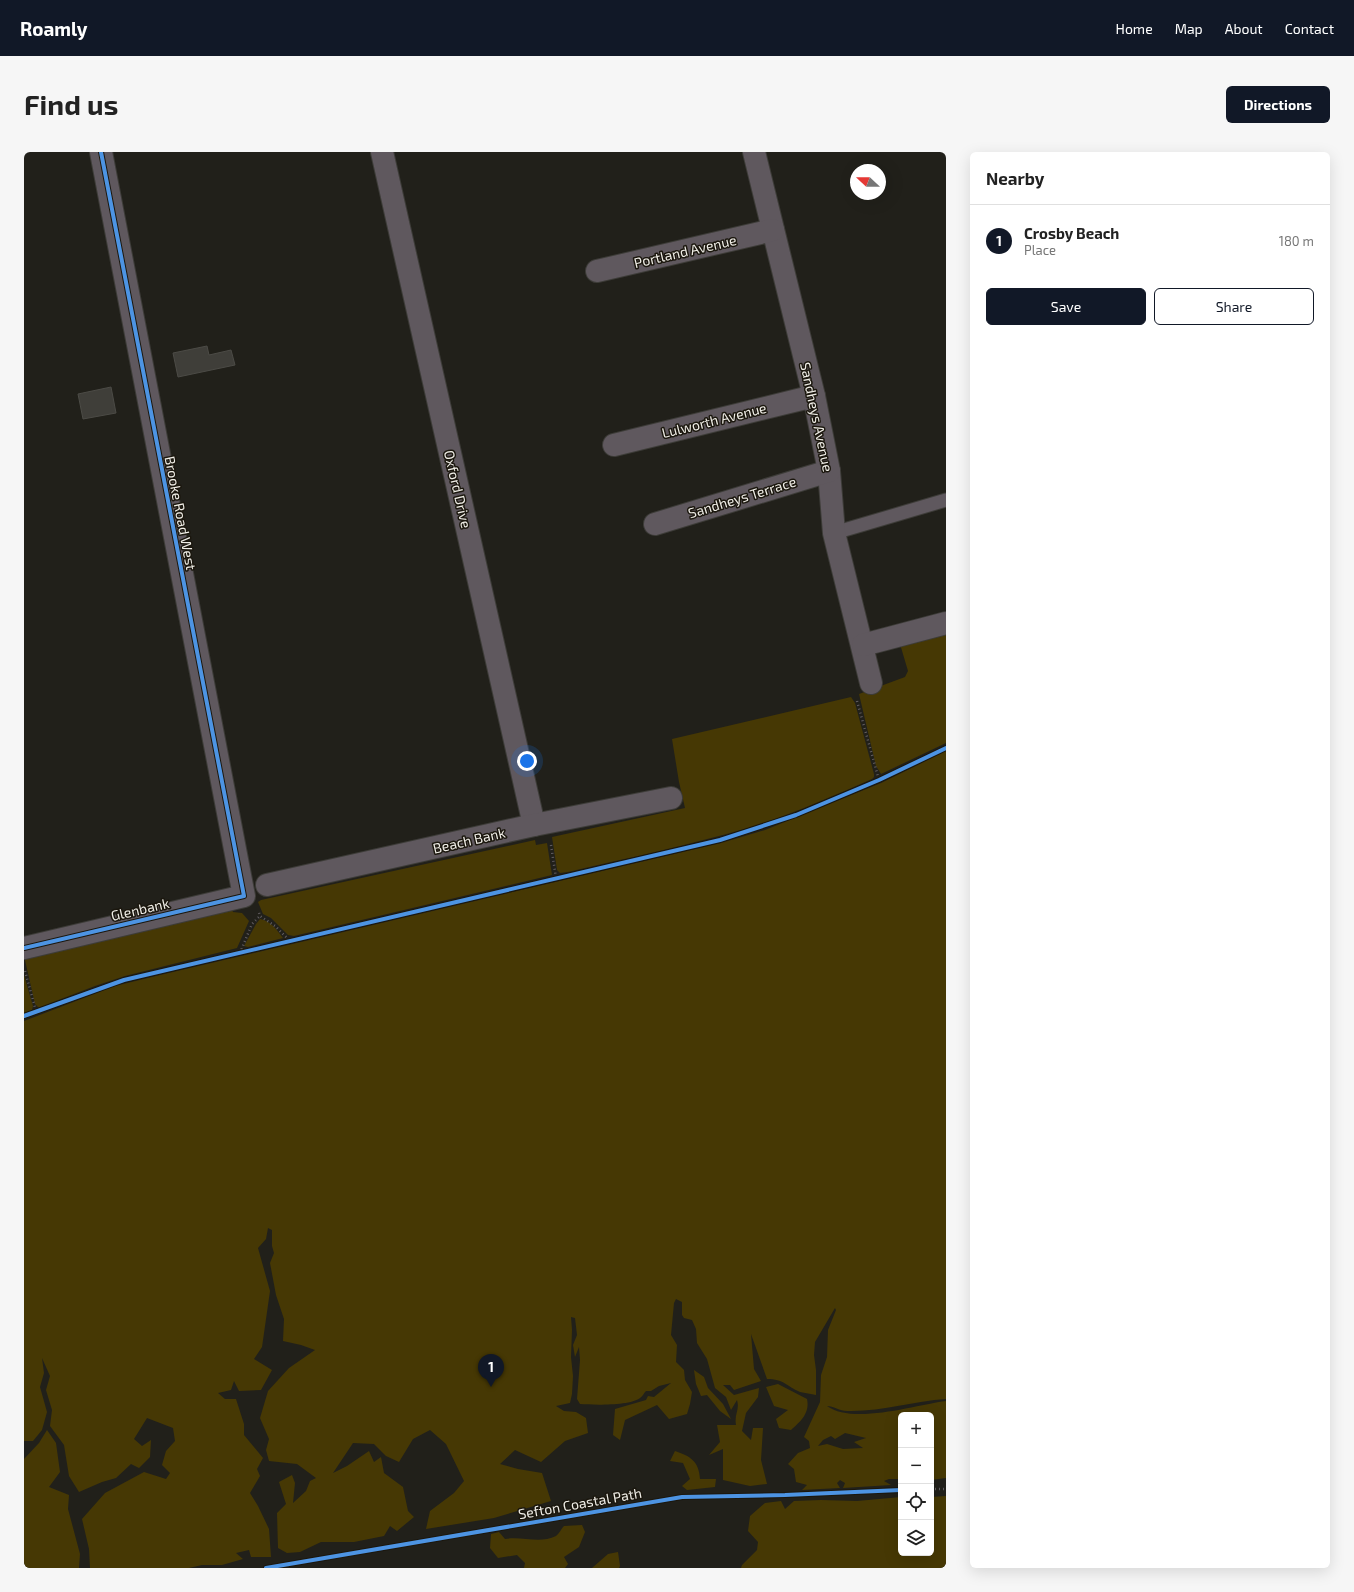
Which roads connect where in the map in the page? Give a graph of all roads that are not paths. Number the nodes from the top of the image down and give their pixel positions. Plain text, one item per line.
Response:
1 (101, 152) edge
2 (382, 152) edge
3 (754, 152) edge
4 (773, 230) junction
5 (597, 272) dead end
6 (814, 396) junction
7 (614, 445) dead end
8 (829, 471) junction
9 (946, 500) edge
10 (655, 524) dead end
11 (834, 533) junction
12 (946, 623) edge
13 (863, 645) junction
14 (871, 682) road end
15 (671, 798) dead end
16 (534, 825) junction
17 (267, 885) dead end
18 (242, 887) joint
19 (24, 948) edge

1 - 18 street, Brooke Road West
2 - 16 street, Oxford Drive
3 - 4 street, Sandheys Avenue
4 - 5 street, Portland Avenue
4 - 6 street, Sandheys Avenue
6 - 7 street, Lulworth Avenue
6 - 8 street, Sandheys Avenue
8 - 10 street, Sandheys Terrace
8 - 11 street, Sandheys Avenue
9 - 11 lane
11 - 13 street, Sandheys Avenue
12 - 13 street
13 - 14 street, Sandheys Avenue
15 - 16 street, Beach Bank
16 - 17 street, Beach Bank
18 - 19 street, Glenbank

